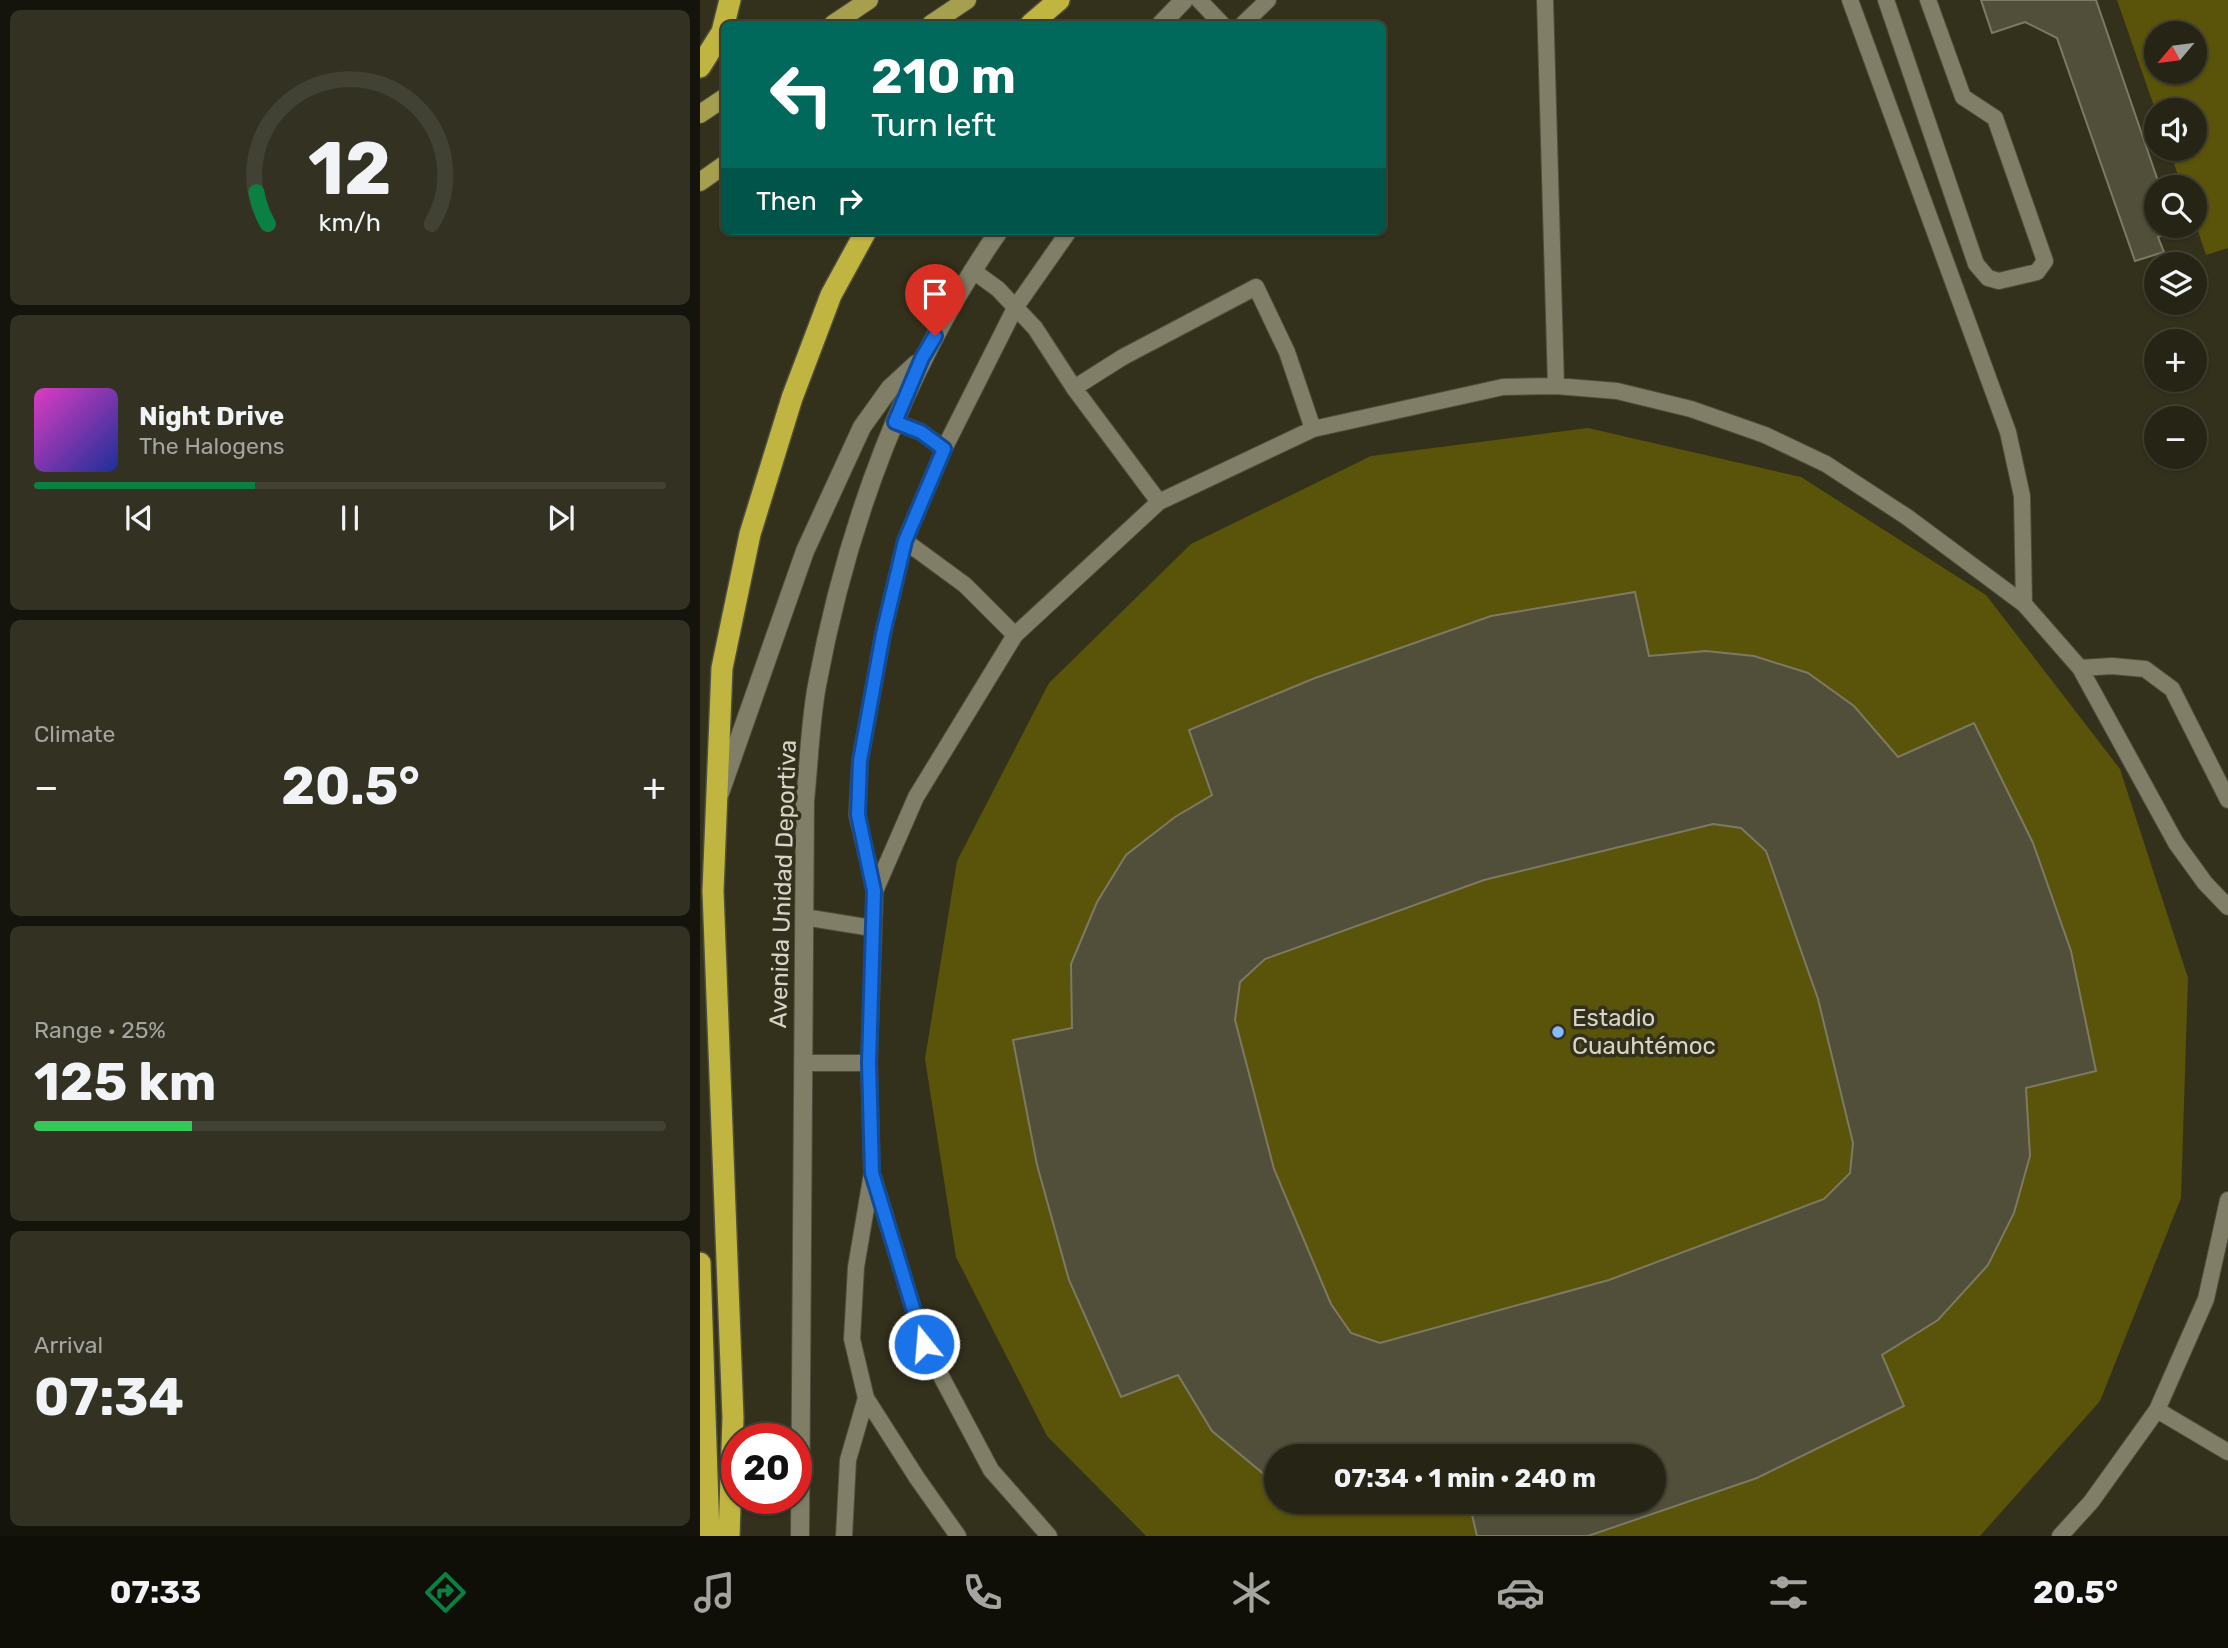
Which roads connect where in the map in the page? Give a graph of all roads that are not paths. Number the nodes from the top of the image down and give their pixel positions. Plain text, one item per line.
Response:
1 (730, 0) edge
2 (869, 0) edge
3 (967, 0) edge
4 (1059, 0) edge
5 (1184, 0) edge
6 (1199, 0) edge
7 (1268, 0) edge
8 (1545, 0) edge
9 (1850, 0) edge
10 (1886, 0) edge
11 (1928, 0) edge
12 (725, 21) edge
13 (838, 21) edge
14 (936, 21) edge
15 (1034, 21) edge
16 (1164, 21) edge
17 (1219, 21) edge
18 (1246, 21) edge
19 (721, 34) edge
20 (700, 67) edge
21 (721, 100) edge
22 (700, 114) edge
23 (721, 167) edge
24 (700, 182) edge
25 (864, 235) edge
26 (996, 235) edge
27 (1066, 235) edge
28 (972, 270) junction
29 (1015, 308) junction
30 (922, 358) junction
31 (1556, 386) junction
32 (1074, 388) junction
33 (895, 422) junction
34 (1313, 429) junction
35 (944, 449) junction
36 (1159, 502) junction
37 (905, 541) junction
38 (2024, 604) junction
39 (1015, 635) junction
40 (2080, 668) junction
41 (2228, 800) edge
42 (717, 803) junction
43 (874, 891) junction
44 (2228, 907) edge
45 (804, 917) junction
46 (872, 928) junction
47 (803, 1062) junction
48 (869, 1063) junction
49 (872, 1173) junction
50 (2228, 1200) edge
51 (700, 1263) edge
52 (866, 1398) junction
53 (2157, 1410) junction
54 (2228, 1451) edge
55 (709, 1536) edge
56 (729, 1536) edge
57 (800, 1536) edge
58 (844, 1536) edge
59 (958, 1536) edge
60 (1049, 1536) edge
61 (2060, 1536) edge

1 - 12 highway
2 - 13 main road
3 - 14 main road
4 - 15 highway
5 - 16 street
6 - 17 lane
7 - 18 lane
8 - 31 lane
9 - 38 lane
10 - 11 lane
19 - 20 highway
21 - 22 main road
23 - 24 main road
25 - 42 highway
26 - 28 street, Avenida Unidad Deportiva
27 - 29 lane
28 - 29 lane
28 - 30 street, Avenida Unidad Deportiva
29 - 32 lane
29 - 35 lane
30 - 33 street, Avenida Unidad Deportiva
30 - 42 street
31 - 34 lane
31 - 38 lane
32 - 34 lane
32 - 36 lane
33 - 35 lane
33 - 45 street, Avenida Unidad Deportiva
34 - 36 lane
35 - 37 lane
36 - 39 lane
37 - 39 lane
37 - 43 lane
38 - 40 lane
39 - 43 lane
40 - 41 lane
40 - 44 lane
42 - 56 highway
43 - 46 lane
45 - 46 lane
45 - 47 street, Avenida Unidad Deportiva
46 - 48 lane
47 - 48 lane
47 - 57 street, Avenida Unidad Deportiva
48 - 49 lane
49 - 52 lane
49 - 60 lane
50 - 53 lane
51 - 55 highway
52 - 58 lane
52 - 59 lane
53 - 54 lane
53 - 61 lane

